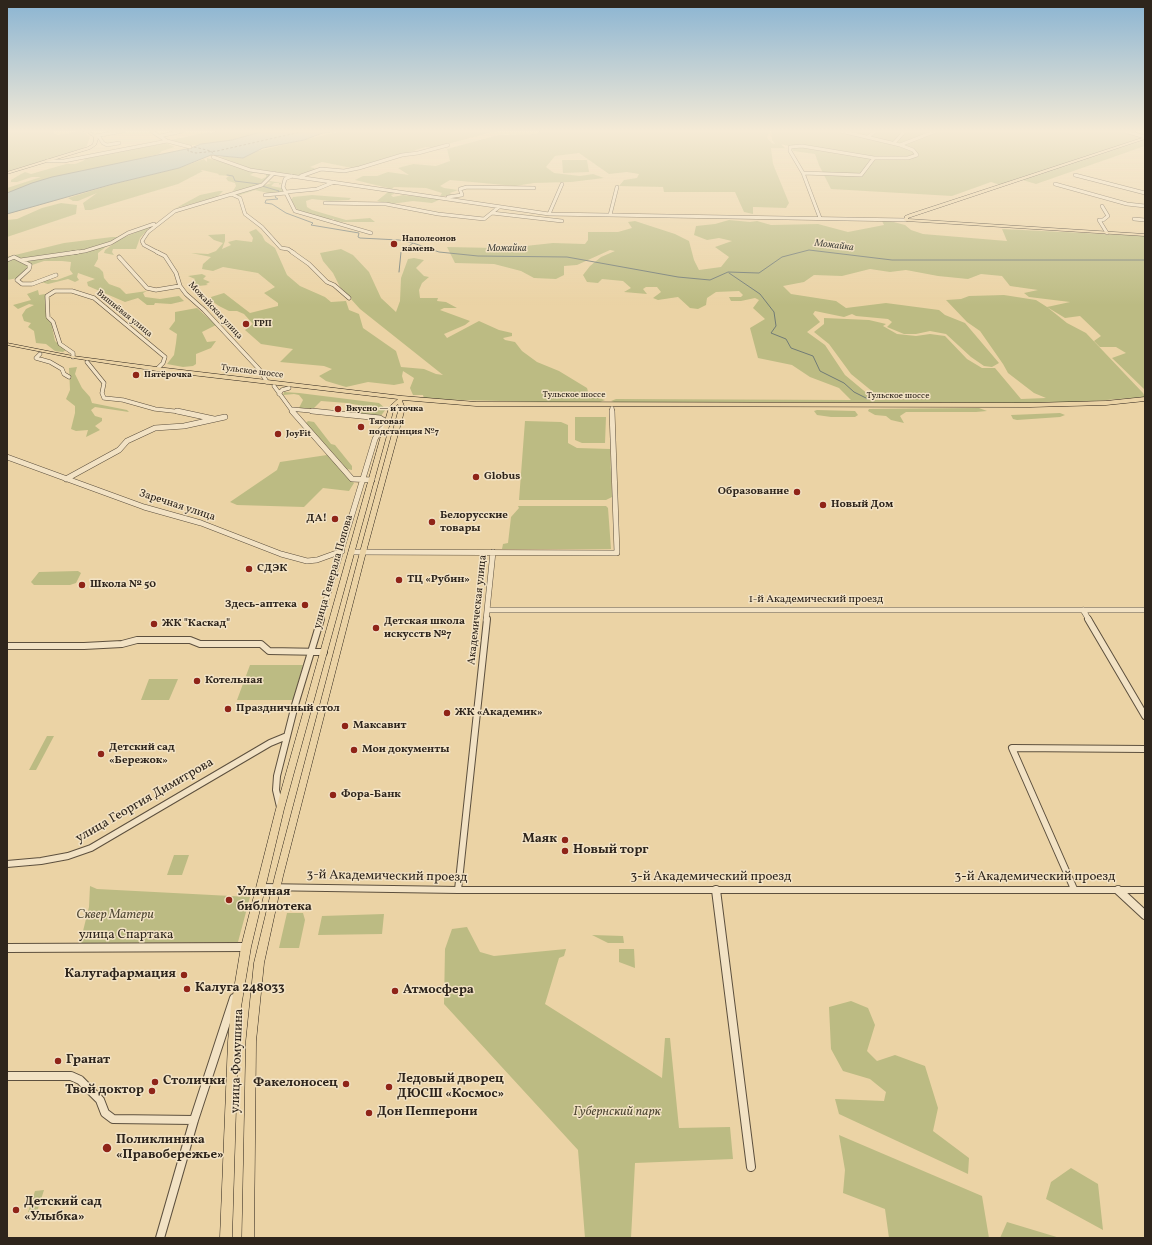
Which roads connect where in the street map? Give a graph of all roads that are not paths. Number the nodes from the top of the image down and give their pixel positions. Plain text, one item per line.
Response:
1 (248, 189) edge
2 (284, 189) edge
3 (303, 189) edge
4 (381, 189) edge
5 (460, 189) edge
6 (559, 189) edge
7 (616, 189) edge
8 (808, 189) edge
9 (989, 189) edge
10 (1073, 189) edge
11 (1130, 189) edge
12 (286, 193) junction
13 (1145, 193) edge
14 (232, 194) junction
15 (265, 195) dead end
16 (441, 198) junction
17 (325, 202) dead end
18 (1102, 206) dead end
19 (1145, 206) edge
20 (499, 207) junction
21 (492, 213) junction
22 (550, 214) junction
23 (610, 215) junction
24 (820, 218) junction
25 (1134, 219) dead end
26 (562, 220) dead end
27 (906, 220) junction
28 (1145, 220) edge
29 (158, 223) junction
30 (371, 233) dead end
31 (1107, 233) junction
32 (1145, 235) edge
33 (119, 257) dead end
34 (7, 260) edge
35 (22, 260) junction
36 (56, 275) dead end
37 (180, 286) junction
38 (349, 298) dead end
39 (7, 346) edge
40 (40, 354) junction
41 (73, 357) junction
42 (87, 362) junction
43 (157, 369) junction
44 (264, 375) junction
45 (69, 376) dead end
46 (252, 381) junction
47 (267, 382) junction
48 (274, 386) junction
49 (289, 388) junction
50 (280, 394) junction
51 (382, 399) junction
52 (1145, 399) edge
53 (401, 402) junction
54 (1145, 402) edge
55 (608, 405) junction
56 (392, 407) junction
57 (291, 410) junction
58 (225, 417) dead end
59 (400, 417) junction
60 (214, 419) junction
61 (389, 421) junction
62 (7, 457) edge
63 (66, 479) junction
64 (362, 480) junction
65 (372, 480) junction
66 (342, 551) junction
67 (352, 552) junction
68 (362, 552) junction
69 (493, 552) junction
70 (488, 610) junction
71 (1083, 610) junction
72 (1145, 610) edge
73 (7, 646) edge
74 (310, 651) junction
75 (324, 652) junction
76 (1145, 716) edge
77 (287, 736) junction
78 (1145, 749) edge
79 (280, 809) junction
80 (7, 864) edge
81 (261, 888) junction
82 (276, 888) junction
83 (1074, 889) junction
84 (458, 890) junction
85 (716, 890) junction
86 (1118, 890) junction
87 (1145, 890) edge
88 (1145, 915) edge
89 (246, 947) junction
90 (7, 948) edge
91 (240, 979) junction
92 (7, 1076) edge
93 (194, 1120) junction
94 (751, 1167) dead end
95 (160, 1238) edge
96 (226, 1238) edge
97 (248, 1238) edge

1 - 14 street, Можайская улица
2 - 12 street
3 - 12 street
4 - 16 street
5 - 16 street
6 - 22 street
7 - 23 street
8 - 24 street
9 - 27 main road
10 - 19 street
11 - 13 street
12 - 15 street
12 - 30 street
14 - 29 street, Можайская улица
14 - 38 street
16 - 20 street
17 - 21 street
18 - 31 street
20 - 21 street
20 - 22 street
21 - 26 street
22 - 23 street
23 - 24 street
24 - 27 street
25 - 28 street
27 - 31 main road
29 - 35 street
29 - 37 street, Можайская улица
31 - 32 main road
33 - 37 street
34 - 35 street
35 - 36 street
37 - 44 street, Можайская улица
39 - 40 main road, Тульское шоссе
39 - 41 main road, Тульское шоссе
40 - 42 main road, Тульское шоссе
40 - 45 street
41 - 43 main road, Тульское шоссе
41 - 43 street, Вишнёвая улица
42 - 48 main road, Тульское шоссе
42 - 60 street
43 - 46 main road, Тульское шоссе
44 - 46 street
44 - 47 street, Можайская улица
46 - 47 main road, Тульское шоссе
47 - 53 main road, Тульское шоссе
48 - 49 main road, Тульское шоссе
48 - 50 street
49 - 50 street
49 - 51 main road, Тульское шоссе
50 - 57 street
51 - 53 main road, Тульское шоссе
51 - 56 main road
52 - 55 main road, Тульское шоссе
53 - 55 main road, Тульское шоссе
53 - 55 main road, Тульское шоссе
53 - 56 main road
53 - 59 main road, улица Генерала Попова
54 - 55 main road, Тульское шоссе
55 - 69 street, Академическая улица
56 - 61 main road, улица Генерала Попова
57 - 61 street
57 - 64 street
58 - 60 street
59 - 61 main road
59 - 68 main road, улица Генерала Попова
60 - 63 street
61 - 64 street
61 - 65 main road, улица Генерала Попова
62 - 63 street, Заречная улица
63 - 66 street, Заречная улица
64 - 65 street
64 - 66 street
65 - 67 main road, улица Генерала Попова
66 - 74 street
67 - 68 street
67 - 75 main road, улица Генерала Попова
68 - 69 street
68 - 82 main road, улица Генерала Попова
69 - 70 street, Академическая улица
70 - 71 street, 1-й Академический проезд
70 - 84 street, Академическая улица
71 - 72 street, 1-й Академический проезд
71 - 76 street
73 - 74 street
74 - 75 street
74 - 77 street
75 - 79 main road, улица Генерала Попова
77 - 79 street
77 - 80 street, улица Георгия Димитрова
78 - 83 street
79 - 81 main road, улица Генерала Попова
81 - 82 street, 3-й Академический проезд
81 - 89 main road, улица Генерала Попова
82 - 84 street, 3-й Академический проезд
82 - 97 main road, улица Фомушина
83 - 85 street, 3-й Академический проезд
83 - 86 street, 3-й Академический проезд
84 - 85 street, 3-й Академический проезд
85 - 94 street
86 - 87 street, 3-й Академический проезд
86 - 88 street
89 - 90 street, улица Спартака
89 - 91 main road, улица Генерала Попова
91 - 93 street, улица Генерала Попова
91 - 96 main road, улица Фомушина
92 - 93 street
93 - 95 street, улица Генерала Попова

